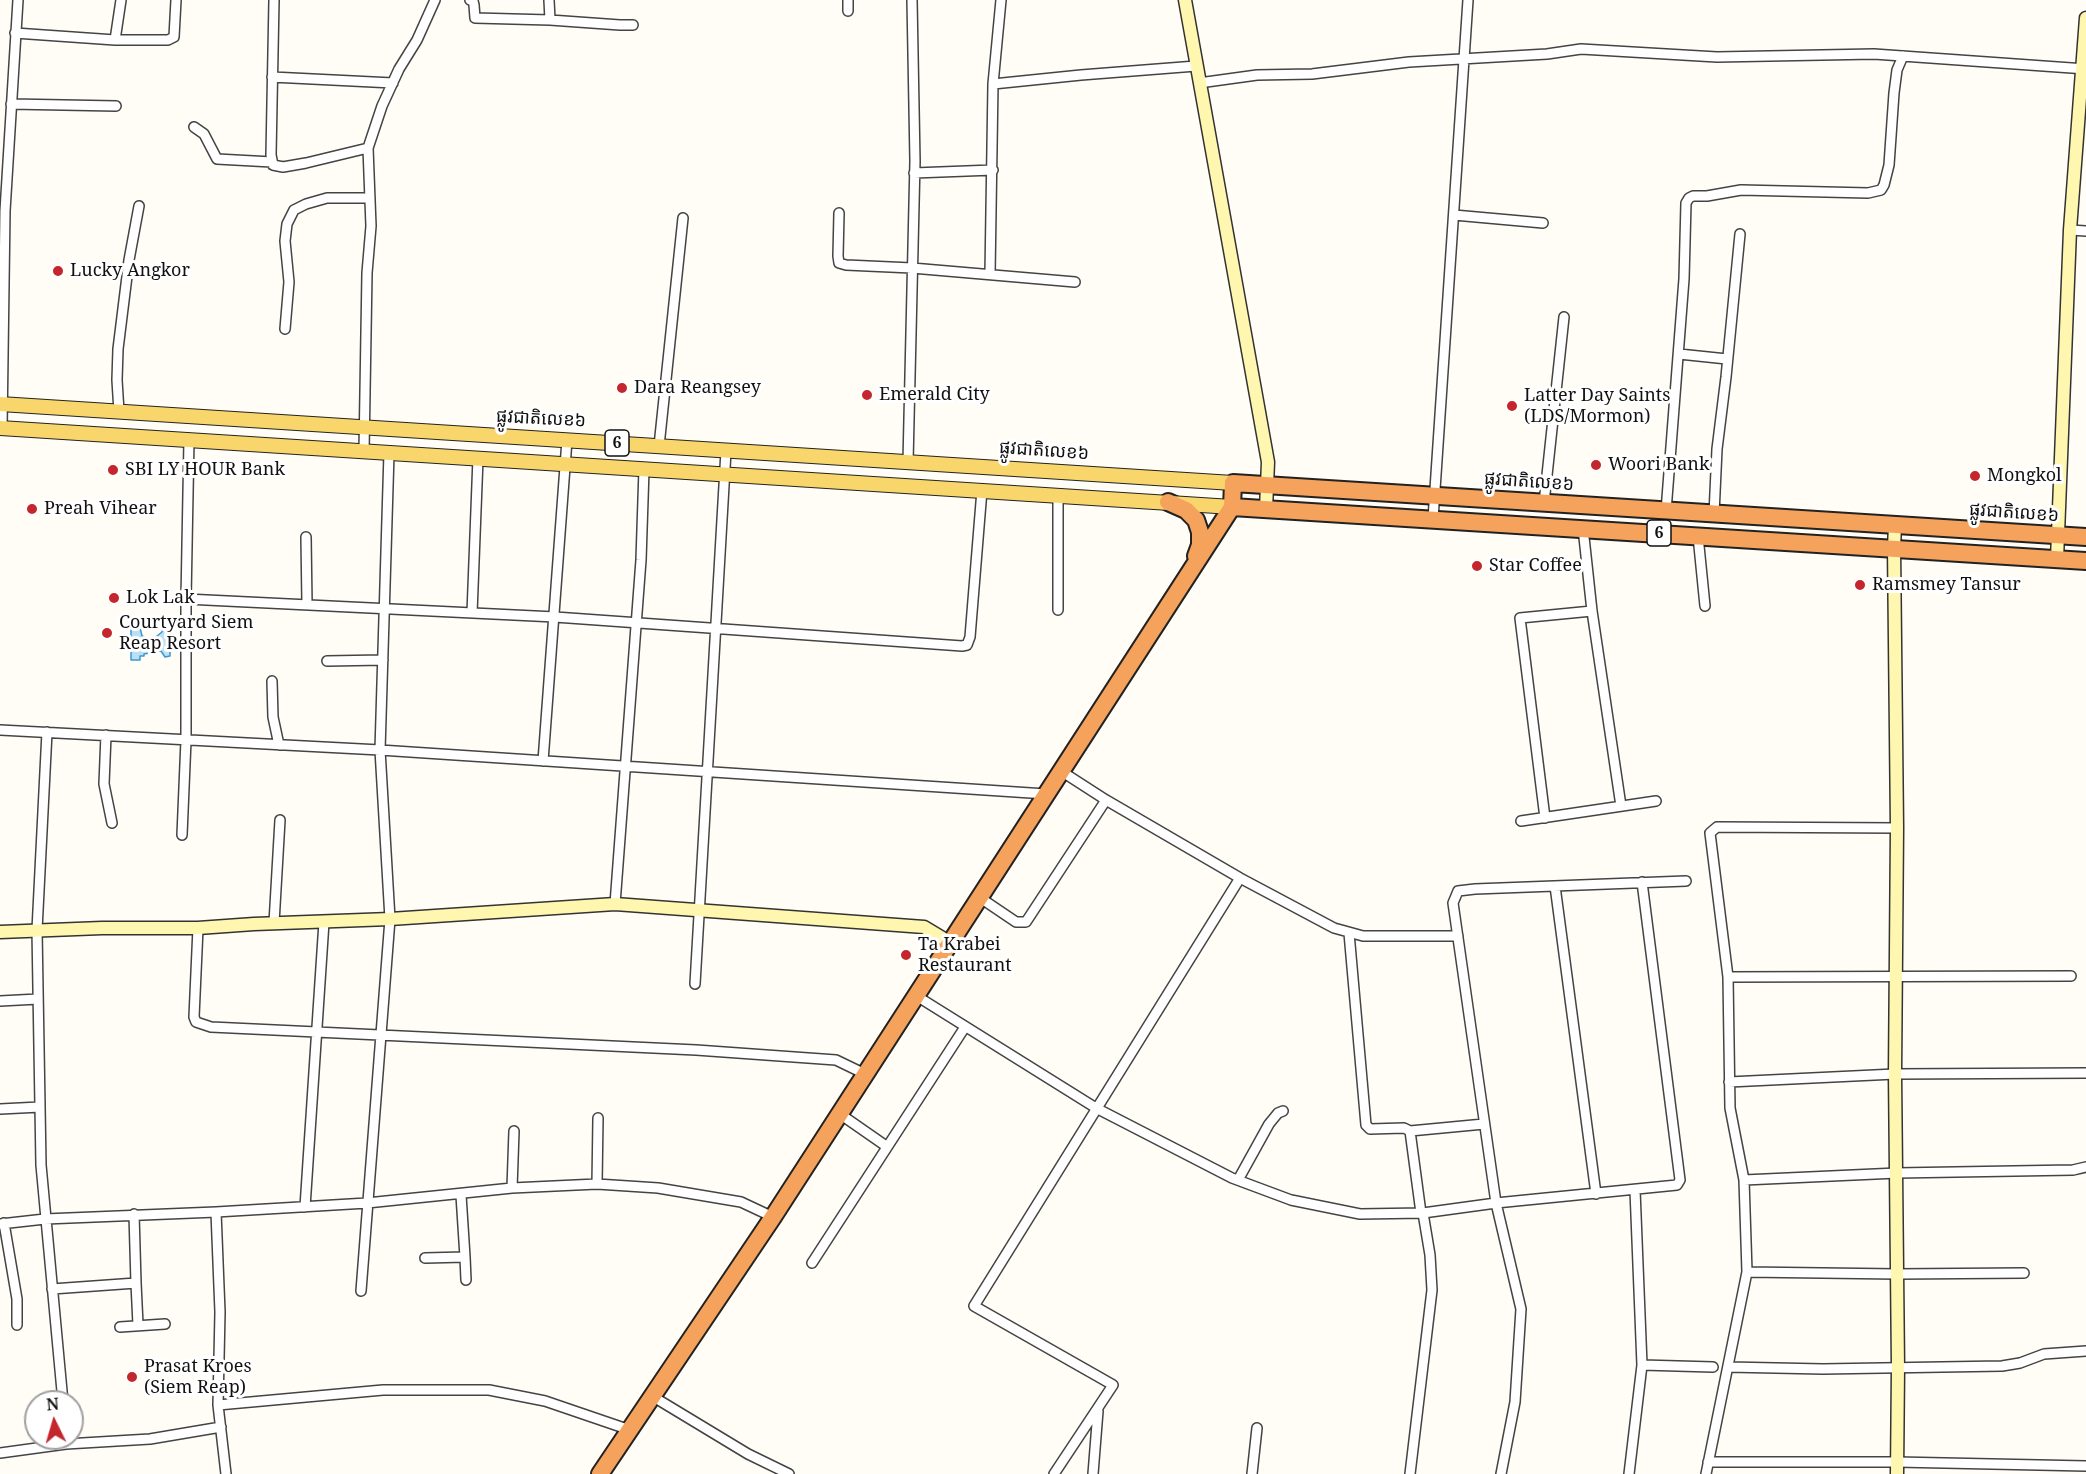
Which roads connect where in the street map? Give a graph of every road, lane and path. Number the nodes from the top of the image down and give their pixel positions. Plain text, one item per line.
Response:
1 (18, 0) edge
2 (121, 0) edge
3 (176, 0) edge
4 (274, 0) edge
5 (435, 0) edge
6 (470, 0) edge
7 (549, 0) edge
8 (848, 0) edge
9 (912, 0) edge
10 (1001, 0) edge
11 (1185, 0) edge
12 (1468, 0) edge
13 (848, 11) dead end
14 (2086, 18) edge
15 (550, 20) junction
16 (633, 25) dead end
17 (15, 33) junction
18 (115, 40) junction
19 (1903, 56) junction
20 (1465, 59) junction
21 (1196, 66) junction
22 (2084, 69) edge
23 (272, 77) junction
24 (393, 83) junction
25 (1199, 83) junction
26 (993, 84) junction
27 (11, 104) junction
28 (116, 106) dead end
29 (194, 127) dead end
30 (369, 148) junction
31 (272, 162) junction
32 (993, 170) junction
33 (914, 173) junction
34 (369, 198) junction
35 (139, 206) dead end
36 (839, 213) dead end
37 (1454, 215) junction
38 (683, 218) dead end
39 (1543, 223) dead end
40 (2070, 230) junction
41 (2086, 231) edge
42 (1740, 234) dead end
43 (912, 268) junction
44 (990, 274) junction
45 (1076, 282) dead end
46 (1564, 317) dead end
47 (285, 329) dead end
48 (1679, 354) junction
49 (1727, 359) junction
50 (1, 405) edge
51 (120, 412) junction
52 (1, 428) edge
53 (364, 428) junction
54 (189, 440) junction
55 (567, 440) junction
56 (659, 446) junction
57 (364, 451) junction
58 (726, 451) junction
59 (389, 453) junction
60 (478, 458) junction
61 (908, 462) junction
62 (566, 464) junction
63 (644, 469) junction
64 (724, 474) junction
65 (1233, 483) junction
66 (1267, 485) junction
67 (982, 490) junction
68 (1058, 495) junction
69 (1435, 496) junction
70 (1167, 502) junction
71 (1544, 503) junction
72 (1232, 507) junction
73 (1266, 509) junction
74 (1666, 511) junction
75 (1714, 514) junction
76 (1433, 519) junction
77 (1895, 525) junction
78 (1582, 528) junction
79 (1698, 536) junction
80 (2059, 536) junction
81 (306, 537) dead end
82 (2086, 537) edge
83 (1894, 548) junction
84 (2058, 559) junction
85 (2086, 561) edge
86 (1192, 570) junction
87 (186, 599) junction
88 (307, 604) junction
89 (1705, 606) dead end
90 (384, 609) junction
91 (1058, 610) dead end
92 (1592, 611) junction
93 (471, 613) junction
94 (555, 617) junction
95 (635, 623) junction
96 (716, 628) junction
97 (383, 660) junction
98 (327, 661) dead end
99 (272, 681) dead end
100 (0, 730) edge
101 (47, 732) junction
102 (106, 735) junction
103 (186, 740) junction
104 (279, 745) junction
105 (380, 750) junction
106 (543, 760) junction
107 (625, 766) junction
108 (1061, 771) junction
109 (708, 773) junction
110 (1046, 794) junction
111 (1106, 800) junction
112 (1656, 801) dead end
113 (1621, 806) junction
114 (1545, 818) junction
115 (280, 820) dead end
116 (1521, 821) dead end
117 (112, 823) dead end
118 (1897, 828) junction
119 (182, 836) dead end
120 (1240, 878) junction
121 (1686, 881) dead end
122 (1642, 882) junction
123 (1555, 886) junction
124 (979, 897) junction
125 (615, 904) junction
126 (699, 911) junction
127 (390, 919) junction
128 (324, 922) junction
129 (274, 923) junction
130 (198, 928) junction
131 (37, 930) junction
132 (0, 932) edge
133 (1349, 933) junction
134 (1458, 936) junction
135 (949, 942) junction
136 (2071, 976) dead end
137 (1728, 977) junction
138 (1896, 978) junction
139 (695, 984) dead end
140 (915, 995) junction
141 (38, 999) junction
142 (0, 1001) edge
143 (965, 1027) junction
144 (317, 1033) junction
145 (382, 1034) junction
146 (2086, 1073) edge
147 (865, 1074) junction
148 (1895, 1074) junction
149 (1729, 1082) junction
150 (40, 1107) junction
151 (1096, 1108) junction
152 (0, 1109) edge
153 (1282, 1111) dead end
154 (840, 1114) junction
155 (598, 1118) dead end
156 (1484, 1124) junction
157 (514, 1131) dead end
158 (1410, 1131) junction
159 (886, 1146) junction
160 (2086, 1167) edge
161 (1897, 1173) junction
162 (1238, 1180) junction
163 (1744, 1180) junction
164 (597, 1184) junction
165 (512, 1188) junction
166 (1635, 1190) junction
167 (1596, 1194) junction
168 (461, 1195) junction
169 (367, 1203) junction
170 (1496, 1203) junction
171 (305, 1207) junction
172 (216, 1212) junction
173 (1422, 1213) junction
174 (135, 1215) junction
175 (773, 1217) junction
176 (45, 1219) junction
177 (2, 1224) edge
178 (465, 1257) junction
179 (425, 1258) dead end
180 (812, 1263) dead end
181 (1747, 1272) junction
182 (2024, 1273) dead end
183 (1897, 1274) junction
184 (466, 1280) dead end
185 (136, 1283) junction
186 (52, 1289) junction
187 (361, 1291) dead end
188 (165, 1324) dead end
189 (17, 1325) dead end
190 (138, 1325) junction
191 (120, 1327) dead end
192 (2086, 1351) edge
193 (1642, 1365) junction
194 (1713, 1367) dead end
195 (1728, 1367) junction
196 (1898, 1368) junction
197 (62, 1390) edge
198 (652, 1396) junction
199 (219, 1405) junction
200 (1098, 1409) junction
201 (221, 1426) junction
202 (1257, 1428) dead end
203 (630, 1430) junction
204 (84, 1441) edge
205 (24, 1449) edge
206 (0, 1453) edge
207 (1708, 1462) junction
208 (2086, 1467) edge
209 (1897, 1468) edge
210 (225, 1474) edge
211 (600, 1474) edge
212 (789, 1474) edge
213 (1054, 1474) edge
214 (1093, 1474) edge
215 (1251, 1474) edge
216 (1410, 1474) edge
217 (1502, 1474) edge
218 (1629, 1474) edge
219 (1706, 1474) edge

1 - 17 street
2 - 18 street
3 - 18 street
4 - 23 street
5 - 24 street
6 - 15 street
7 - 15 street
8 - 13 street
9 - 33 street
10 - 26 street
11 - 21 street
12 - 20 street
14 - 22 street
15 - 16 street
17 - 18 street
17 - 27 street
19 - 20 street
19 - 22 street
19 - 48 street
20 - 25 street
20 - 37 street
21 - 25 street
21 - 26 street
22 - 40 street
23 - 24 street
23 - 31 street
24 - 30 street
25 - 66 street
26 - 32 street
27 - 28 street
27 - 50 street
29 - 31 street
30 - 31 street
30 - 34 street
32 - 33 street
32 - 44 street
33 - 43 street
34 - 47 street
34 - 53 street
35 - 51 street
36 - 43 street
37 - 39 street
37 - 69 street
38 - 56 street
40 - 41 street
40 - 80 street
42 - 49 street
43 - 44 street
43 - 61 street
44 - 45 street
46 - 71 street
48 - 49 street
48 - 74 street
49 - 75 street
50 - 51 main road, ផ្លូវជាតិលេខ៦ / 6
50 - 52 street
51 - 53 main road, ផ្លូវជាតិលេខ៦ / 6
52 - 54 main road, 6
53 - 55 main road, ផ្លូវជាតិលេខ៦ / 6
53 - 57 street
54 - 57 main road, 6
54 - 87 street
55 - 56 main road, ផ្លូវជាតិលេខ៦ / 6
55 - 62 street
56 - 58 main road, ផ្លូវជាតិលេខ៦ / 6
57 - 59 main road, 6
58 - 61 main road, ផ្លូវជាតិលេខ៦ / 6
58 - 64 street
59 - 60 main road, 6
59 - 90 street
60 - 62 main road, 6
60 - 93 street
61 - 65 main road, ផ្លូវជាតិលេខ៦ / 6
62 - 63 main road, 6
62 - 94 street
63 - 64 main road, 6
63 - 95 street
64 - 67 main road, 6
64 - 96 street
65 - 66 highway, ផ្លូវជាតិលេខ៦ / 6
65 - 72 highway
66 - 69 highway, ផ្លូវជាតិលេខ៦ / 6
66 - 73 street
67 - 68 main road, 6
67 - 96 street
68 - 70 main road, 6
68 - 91 street
69 - 71 highway, ផ្លូវជាតិលេខ៦ / 6
69 - 76 street
70 - 72 main road, 6
70 - 86 highway
71 - 74 highway, ផ្លូវជាតិលេខ៦ / 6
72 - 73 highway, 6
72 - 86 highway
73 - 76 highway, 6
74 - 75 highway, ផ្លូវជាតិលេខ៦ / 6
75 - 77 highway, ផ្លូវជាតិលេខ៦ / 6
76 - 78 highway, 6
77 - 80 highway, ផ្លូវជាតិលេខ៦ / 6
77 - 83 street
78 - 79 highway, 6
78 - 92 street
79 - 83 highway, 6
79 - 89 street
80 - 82 highway, ផ្លូវជាតិលេខ៦ / 6
80 - 84 street
81 - 88 street
83 - 84 highway, 6
83 - 118 street
84 - 85 highway, 6
86 - 108 highway
87 - 88 street
87 - 103 street
88 - 90 street
90 - 93 street
90 - 97 street
92 - 113 street
92 - 114 street
93 - 94 street
94 - 95 street
94 - 106 street
95 - 96 street
95 - 107 street
96 - 109 street
97 - 98 street
97 - 105 street
99 - 104 street
100 - 101 street
101 - 102 street
101 - 131 street
102 - 103 street
102 - 117 street
103 - 104 street
103 - 119 street
104 - 105 street
105 - 106 street
105 - 127 street
106 - 107 street
107 - 109 street
107 - 125 street
108 - 110 highway
108 - 111 street
109 - 110 street
109 - 126 street
110 - 124 highway
111 - 120 street
111 - 124 street
112 - 113 street
113 - 114 street
114 - 116 street
115 - 129 street
118 - 137 street
118 - 138 street
120 - 133 street
120 - 151 street
121 - 122 street
122 - 123 street
122 - 166 street
123 - 134 street
123 - 167 street
124 - 135 highway
125 - 126 street
125 - 127 street
126 - 135 street
126 - 139 street
127 - 128 street
127 - 145 street
128 - 129 street
128 - 144 street
129 - 130 street
130 - 131 street
130 - 144 street
131 - 132 street
131 - 141 street
133 - 134 street
133 - 158 street
134 - 156 street
135 - 140 highway
136 - 138 street
137 - 138 street
137 - 149 street
138 - 148 street
140 - 143 street
140 - 147 highway
141 - 142 street
141 - 150 street
143 - 151 street
143 - 159 street
144 - 145 street
144 - 171 street
145 - 147 street
145 - 169 street
146 - 148 street
147 - 154 highway
148 - 149 street
148 - 161 street
149 - 163 street
150 - 152 street
150 - 176 street
151 - 162 street
151 - 200 street
153 - 162 street
154 - 159 street
154 - 175 highway
155 - 164 street
156 - 158 street
156 - 170 street
157 - 165 street
158 - 173 street
159 - 180 street
160 - 161 street
161 - 163 street
161 - 183 street
162 - 173 street
163 - 181 street
164 - 165 street
164 - 175 street
165 - 168 street
166 - 167 street
166 - 193 street
167 - 170 street
168 - 169 street
168 - 178 street
169 - 171 street
169 - 187 street
170 - 173 street
170 - 217 street
171 - 172 street
172 - 174 street
172 - 199 street
173 - 216 street
174 - 176 street
174 - 185 street
175 - 198 highway
176 - 177 street
176 - 186 street
177 - 189 street
178 - 179 street
178 - 184 street
181 - 183 street
181 - 195 street
182 - 183 street
183 - 196 street
185 - 186 street
185 - 190 street
186 - 197 street
188 - 190 street
190 - 191 street
192 - 196 street
193 - 194 street
193 - 218 street
195 - 196 street
195 - 207 street
196 - 209 street
198 - 203 highway
198 - 212 street
199 - 201 street
199 - 203 street
200 - 213 street
200 - 214 street
201 - 204 street
201 - 210 street
202 - 215 street
203 - 211 highway
205 - 206 street
207 - 209 street
207 - 219 street
208 - 209 street

